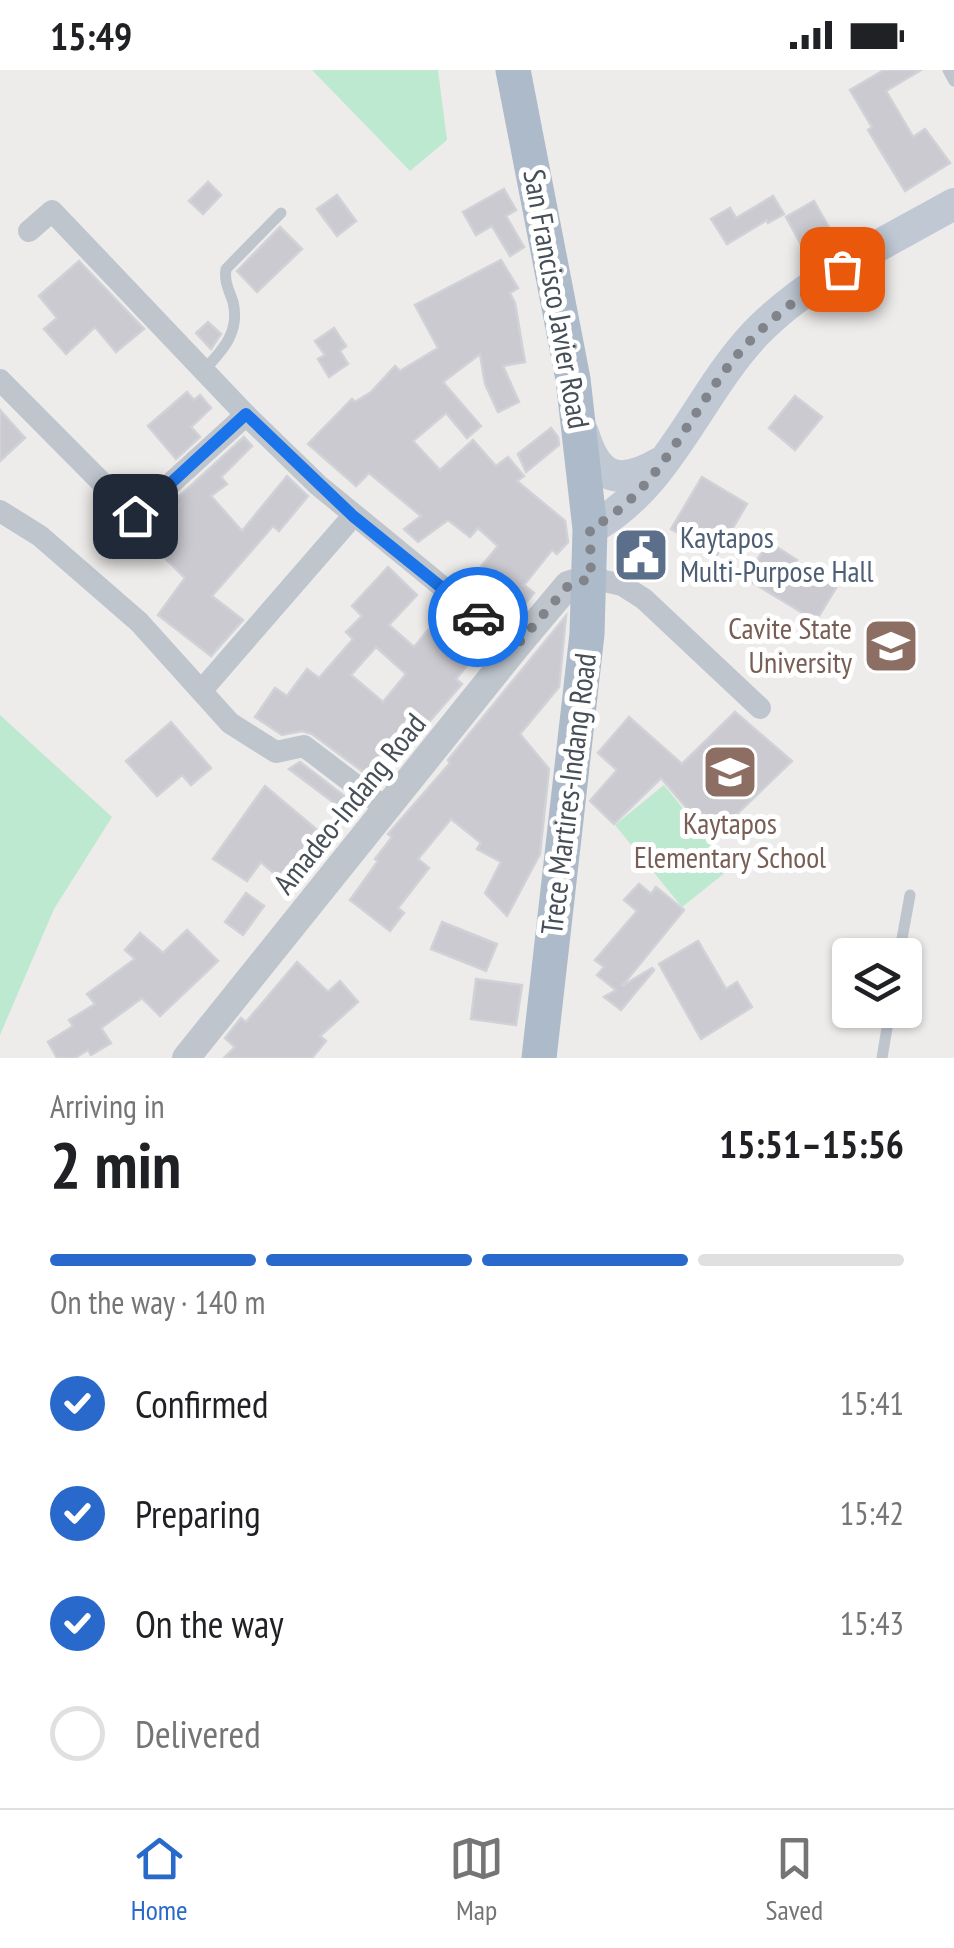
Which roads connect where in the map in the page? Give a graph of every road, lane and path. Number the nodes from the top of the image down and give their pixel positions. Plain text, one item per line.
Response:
1 (513, 70) edge
2 (948, 70) edge
3 (954, 81) edge
4 (954, 204) edge
5 (282, 213) dead end
6 (29, 231) dead end
7 (206, 369) junction
8 (0, 380) edge
9 (246, 414) junction
10 (579, 421) junction
11 (664, 461) junction
12 (0, 510) edge
13 (353, 516) junction
14 (590, 529) junction
15 (577, 585) junction
16 (516, 646) junction
17 (202, 690) junction
18 (760, 708) dead end
19 (387, 809) junction
20 (910, 895) dead end
21 (903, 938) edge
22 (887, 1028) edge
23 (186, 1058) edge
24 (539, 1058) edge
25 (882, 1058) edge

1 - 10 main road, San Francisco Javier Road
2 - 3 lane
4 - 11 main road
5 - 7 lane
6 - 7 street
7 - 9 street
8 - 9 street
9 - 13 street
10 - 11 main road
10 - 14 main road, San Francisco Javier Road
11 - 14 main road
12 - 17 street
13 - 16 street
13 - 17 street
14 - 15 main road, Trece Martires-Indang Road
15 - 16 street, Amadeo-Indang Road
15 - 18 street
15 - 24 main road, Trece Martires-Indang Road
16 - 19 street, Amadeo-Indang Road
17 - 19 street
19 - 23 street, Amadeo-Indang Road
20 - 21 lane
22 - 25 lane

